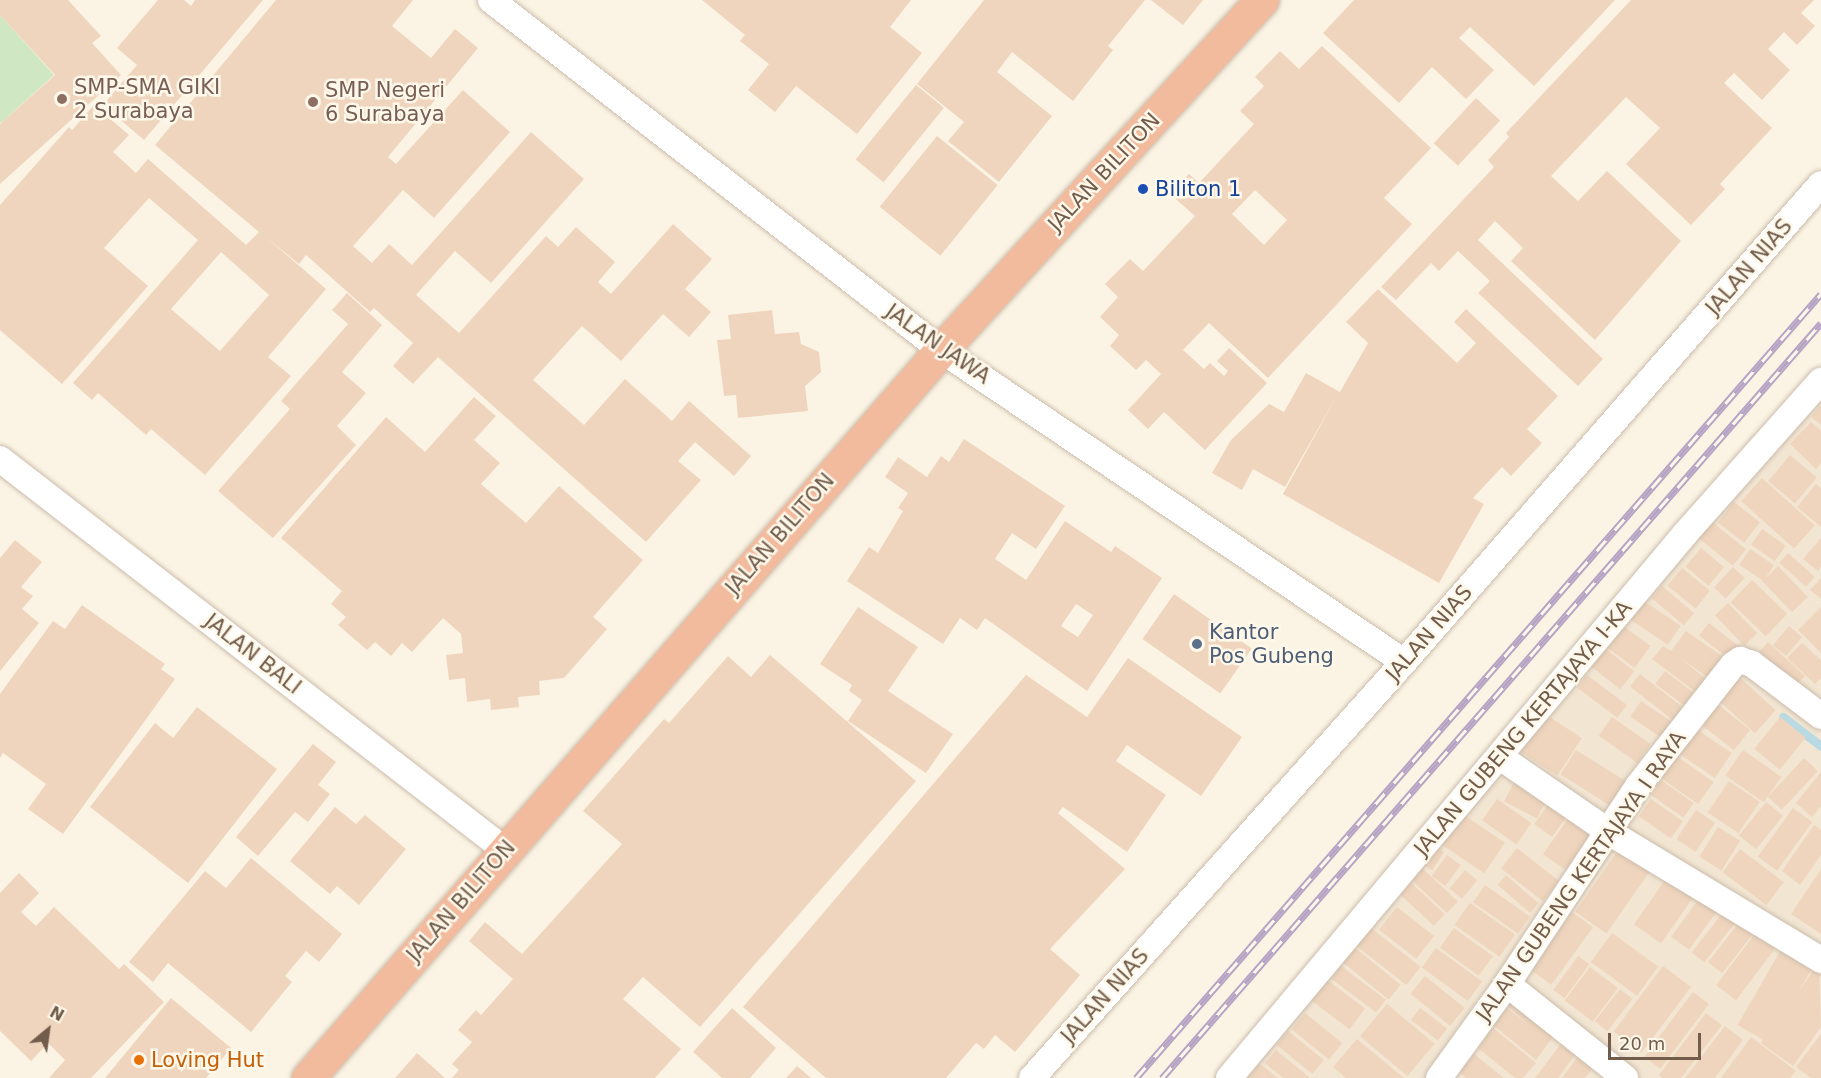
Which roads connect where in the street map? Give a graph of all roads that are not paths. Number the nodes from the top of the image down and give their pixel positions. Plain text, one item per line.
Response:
1 (491, 0) edge
2 (1263, 0) edge
3 (1821, 184) edge
4 (941, 350) junction
5 (1821, 381) edge
6 (0, 459) edge
7 (1404, 662) junction
8 (1817, 706) edge
9 (1500, 757) junction
10 (1609, 832) junction
11 (505, 850) junction
12 (1821, 960) edge
13 (1508, 984) junction
14 (308, 1078) edge
15 (1032, 1078) edge
16 (1229, 1078) edge
17 (1439, 1078) edge
18 (1625, 1078) edge

1 - 4 street, JALAN JAWA
2 - 4 highway, JALAN BILITON
3 - 7 street, JALAN NIAS
4 - 7 street, JALAN JAWA
4 - 11 highway, JALAN BILITON
5 - 9 street, JALAN GUBENG KERTAJAYA I-KA
6 - 11 street, JALAN BALI
7 - 15 street, JALAN NIAS
8 - 10 street, JALAN GUBENG KERTAJAYA I RAYA
9 - 10 street
9 - 16 street, JALAN GUBENG KERTAJAYA I-KA
10 - 12 street
10 - 13 street, JALAN GUBENG KERTAJAYA I RAYA
11 - 14 highway, JALAN BILITON
13 - 17 street, JALAN GUBENG KERTAJAYA I RAYA
13 - 18 street

